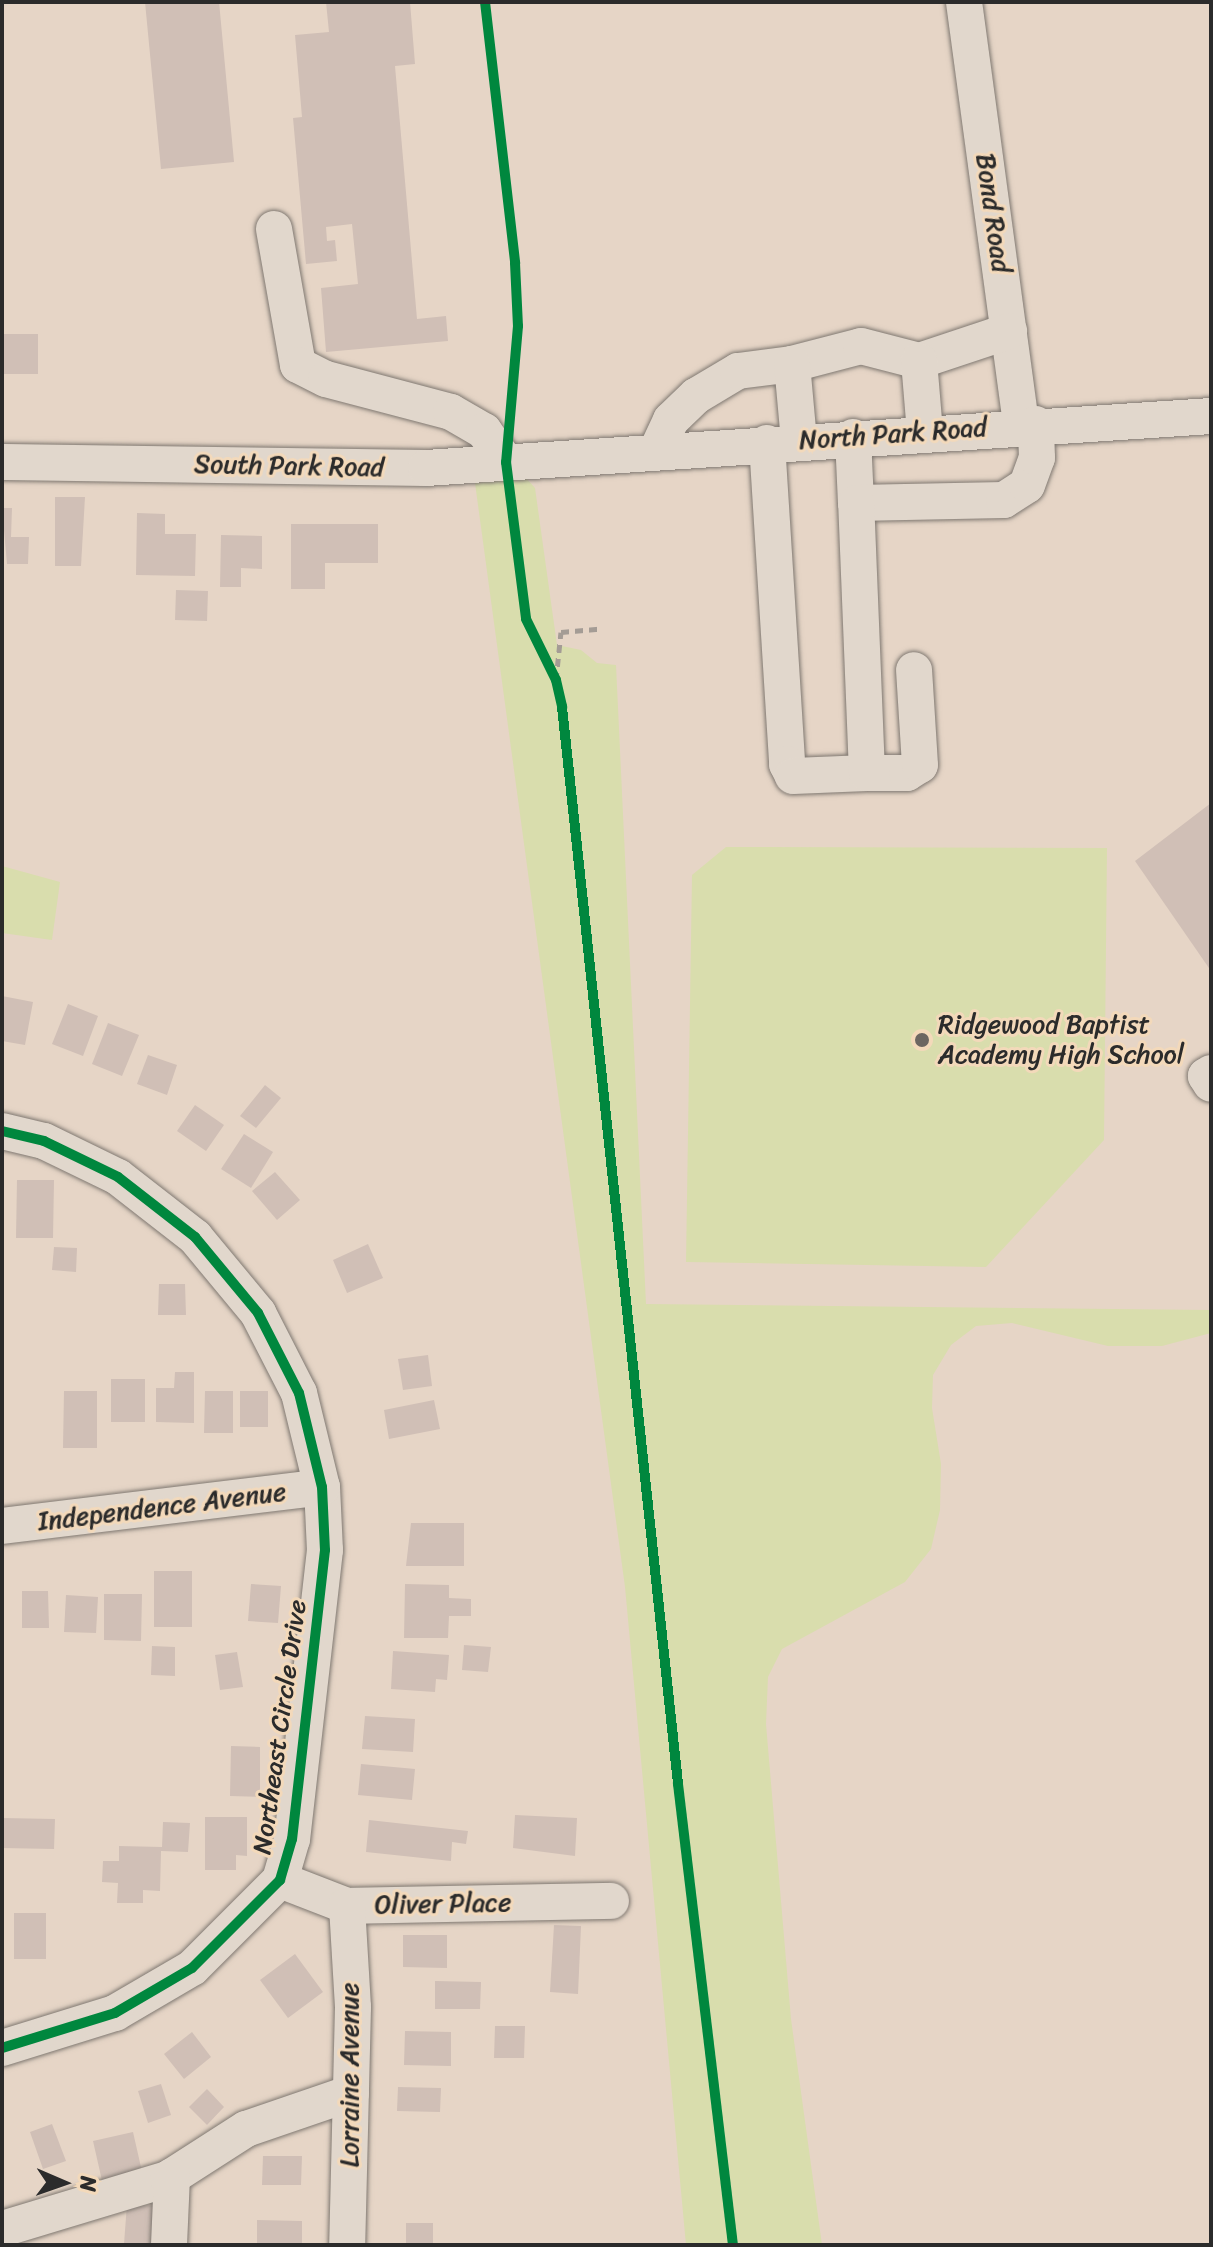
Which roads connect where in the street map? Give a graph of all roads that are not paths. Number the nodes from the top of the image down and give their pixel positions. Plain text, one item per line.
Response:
1 (964, 2) edge
2 (274, 229) dead end
3 (1009, 331) junction
4 (919, 361) junction
5 (792, 364) junction
6 (1211, 416) edge
7 (1028, 424) junction
8 (925, 432) junction
9 (853, 437) junction
10 (783, 442) junction
11 (656, 452) junction
12 (576, 457) joint
13 (2, 462) edge
14 (506, 462) junction
15 (856, 503) junction
16 (914, 670) dead end
17 (867, 773) junction
18 (2, 1131) edge
19 (322, 1487) junction
20 (2, 1526) edge
21 (280, 1880) junction
22 (611, 1901) dead end
23 (347, 1906) junction
24 (2, 2048) edge
25 (351, 2093) junction
26 (172, 2176) junction
27 (2, 2229) edge
28 (169, 2245) edge
29 (347, 2245) edge

1 - 3 street, Bond Road
2 - 14 street
3 - 4 street
3 - 7 street, Bond Road
4 - 5 street
4 - 8 street
5 - 10 street
5 - 11 street
6 - 7 street, North Park Road
7 - 8 street, North Park Road
7 - 15 street, Bond Road
8 - 9 street, North Park Road
9 - 10 street, North Park Road
9 - 15 street
10 - 11 street, North Park Road
10 - 17 street
11 - 12 street, North Park Road
12 - 14 street, South Park Road
13 - 14 street, South Park Road
15 - 17 street
16 - 17 street
18 - 19 street, Northeast Circle Drive
19 - 20 street, Independence Avenue
19 - 21 street, Northeast Circle Drive
21 - 23 street, Oliver Place
21 - 24 street, Northeast Circle Drive
22 - 23 street, Oliver Place
23 - 25 street, Lorraine Avenue
25 - 26 street
25 - 29 street, Lorraine Avenue
26 - 27 street
26 - 28 street

